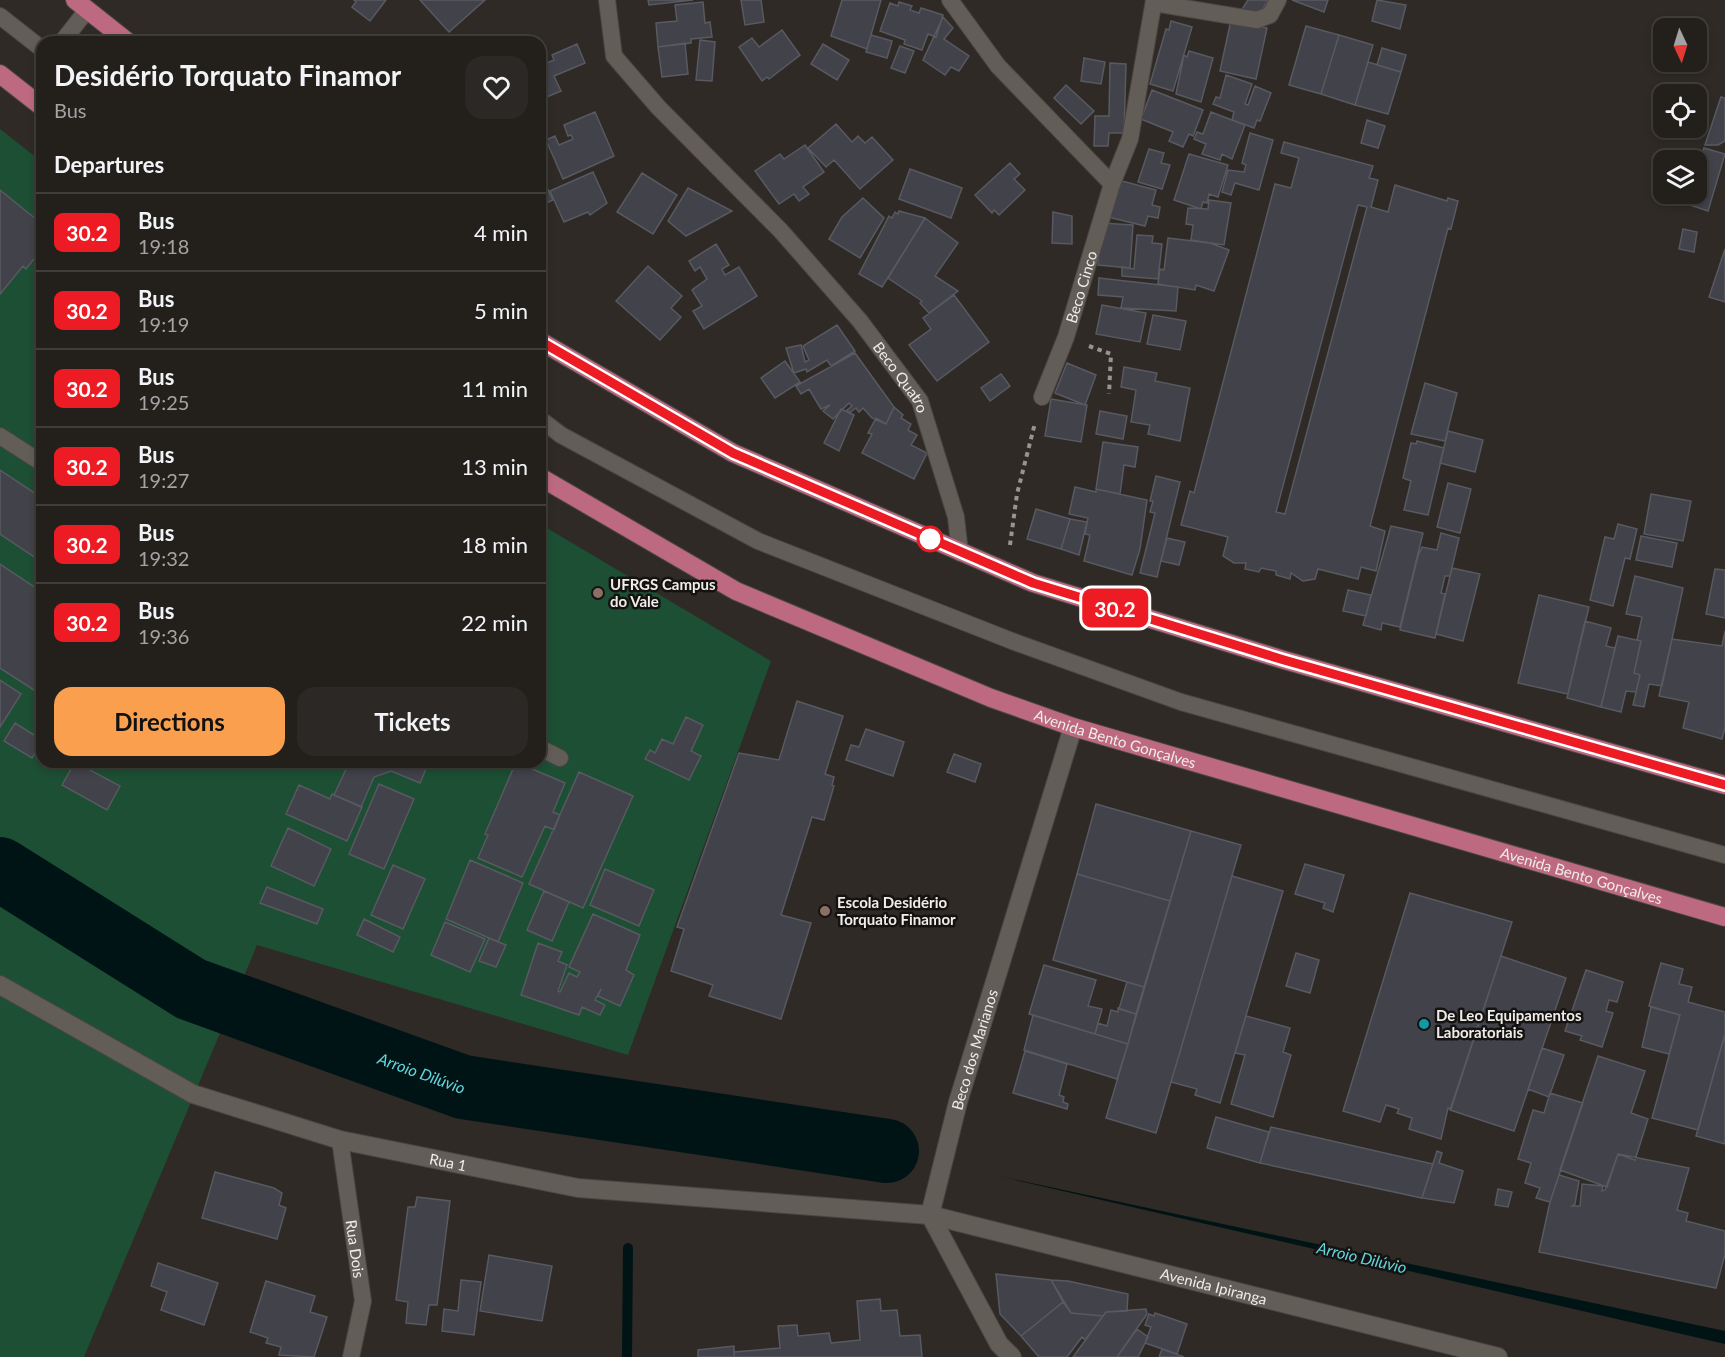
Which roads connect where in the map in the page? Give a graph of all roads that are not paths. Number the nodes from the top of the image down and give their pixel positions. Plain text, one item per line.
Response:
1 (607, 0) edge
2 (950, 0) edge
3 (1278, 0) edge
4 (1154, 1) edge
5 (81, 5) edge
6 (0, 16) edge
7 (65, 36) edge
8 (120, 36) edge
9 (36, 44) edge
10 (0, 74) edge
11 (36, 102) edge
12 (1112, 184) junction
13 (546, 344) edge
14 (1042, 397) road end
15 (546, 424) edge
16 (0, 436) edge
17 (36, 459) edge
18 (546, 480) edge
19 (960, 553) junction
20 (1073, 727) junction
21 (546, 751) edge
22 (560, 758) dead end
23 (1725, 785) edge
24 (1725, 855) edge
25 (1725, 917) edge
26 (0, 985) edge
27 (340, 1140) junction
28 (930, 1215) junction
29 (351, 1357) edge
30 (1012, 1357) edge
31 (1498, 1357) edge

1 - 19 lane, Beco Quatro
2 - 12 lane
3 - 4 lane
4 - 12 lane, Beco Cinco
5 - 7 lane
5 - 8 main road
6 - 9 lane
10 - 11 main road
12 - 14 lane, Beco Cinco
13 - 19 main road
15 - 24 lane
16 - 17 lane
18 - 20 main road, Avenida Bento Gonçalves
19 - 23 main road
20 - 25 main road, Avenida Bento Gonçalves
20 - 28 street, Beco dos Marianos
21 - 22 lane
26 - 27 street, Rua 1
27 - 28 street, Rua 1
27 - 29 lane, Rua Dois
28 - 30 street
28 - 31 street, Avenida Ipiranga

